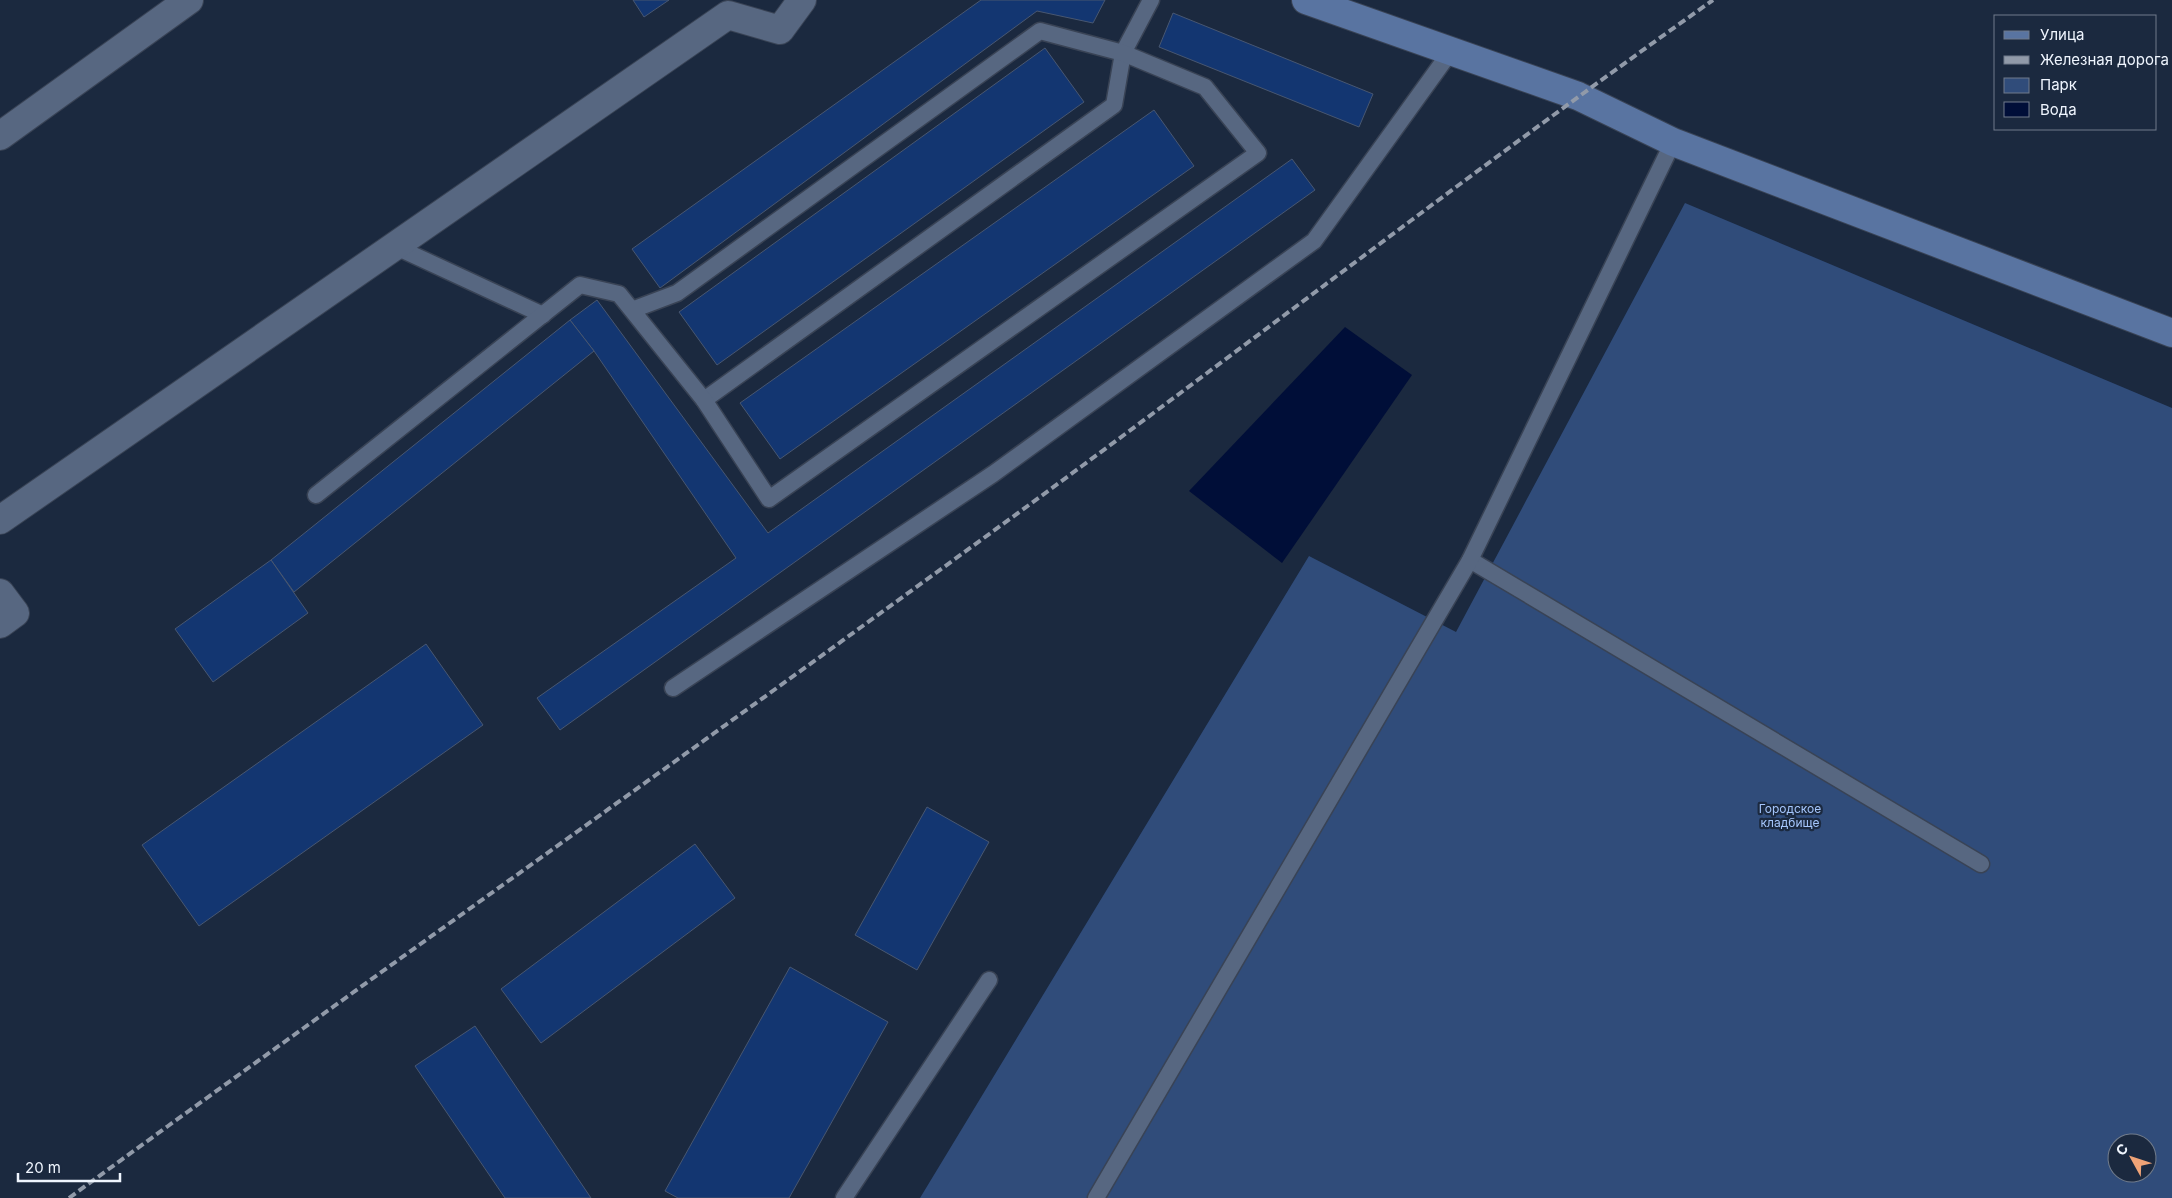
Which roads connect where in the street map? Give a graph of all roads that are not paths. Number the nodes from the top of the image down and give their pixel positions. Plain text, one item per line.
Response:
1 (189, 0) edge
2 (802, 0) edge
3 (1151, 0) edge
4 (1306, 0) edge
5 (1451, 51) junction
6 (1123, 53) junction
7 (0, 136) edge
8 (1673, 142) junction
9 (394, 246) junction
10 (632, 310) junction
11 (542, 314) junction
12 (2172, 333) edge
13 (704, 400) junction
14 (316, 495) dead end
15 (0, 520) edge
16 (1470, 560) junction
17 (0, 593) edge
18 (0, 624) edge
19 (673, 688) dead end
20 (1981, 864) dead end
21 (989, 980) dead end
22 (844, 1198) edge
23 (1096, 1198) edge

1 - 7 street
2 - 9 street
3 - 6 lane
4 - 5 main road
5 - 8 main road
5 - 19 lane
6 - 10 lane
6 - 13 lane
6 - 13 lane
8 - 12 main road
8 - 16 lane
9 - 11 lane
9 - 15 street
10 - 11 lane
10 - 13 lane
11 - 14 lane
16 - 20 lane
16 - 23 lane
17 - 18 street
21 - 22 lane

